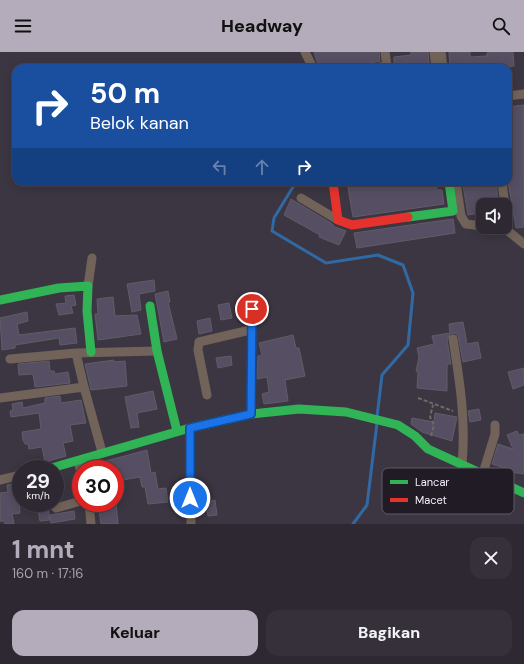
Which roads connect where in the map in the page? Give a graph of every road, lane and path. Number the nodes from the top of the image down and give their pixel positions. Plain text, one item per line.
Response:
1 (305, 52) edge
2 (384, 52) edge
3 (434, 52) edge
4 (441, 52) edge
5 (311, 64) edge
6 (387, 64) edge
7 (436, 64) edge
8 (442, 64) edge
9 (524, 87) edge
10 (516, 95) edge
11 (334, 186) edge
12 (450, 186) edge
13 (456, 186) edge
14 (502, 186) edge
15 (301, 198) dead end
16 (504, 198) edge
17 (338, 220) junction
18 (476, 225) edge
19 (512, 234) edge
20 (524, 244) edge
21 (92, 258) dead end
22 (88, 286) junction
23 (0, 300) edge
24 (150, 306) dead end
25 (252, 309) dead end
26 (250, 330) junction
27 (453, 339) dead end
28 (157, 351) junction
29 (91, 352) junction
30 (76, 353) junction
31 (10, 359) dead end
32 (84, 387) junction
33 (207, 395) dead end
34 (0, 398) edge
35 (418, 398) dead end
36 (433, 405) junction
37 (251, 414) junction
38 (463, 414) junction
39 (495, 425) dead end
40 (190, 428) junction
41 (177, 431) junction
42 (101, 449) junction
43 (428, 449) junction
44 (80, 460) edge
45 (462, 465) junction
46 (470, 468) edge
47 (485, 468) edge
48 (12, 477) edge
49 (0, 480) edge
50 (514, 488) edge
51 (524, 493) edge
52 (89, 512) edge
53 (91, 524) edge
54 (190, 524) edge

1 - 5 street
2 - 6 street
3 - 7 street
4 - 8 street
9 - 10 street
11 - 17 street
12 - 17 street
13 - 18 street
14 - 16 street
15 - 17 street
19 - 20 street
21 - 22 street
22 - 23 street
22 - 29 street
24 - 28 street
25 - 26 street
26 - 33 street
26 - 37 street
27 - 38 street
28 - 29 street
28 - 41 street
29 - 30 street
30 - 31 street
30 - 32 street
32 - 34 street
32 - 42 street
35 - 36 path
36 - 38 path
36 - 43 path
37 - 40 street
37 - 43 street
38 - 45 street
39 - 47 street
40 - 41 street
40 - 54 street
41 - 42 street
42 - 44 street
43 - 45 street
45 - 46 street
48 - 49 street
50 - 51 street
52 - 53 street

